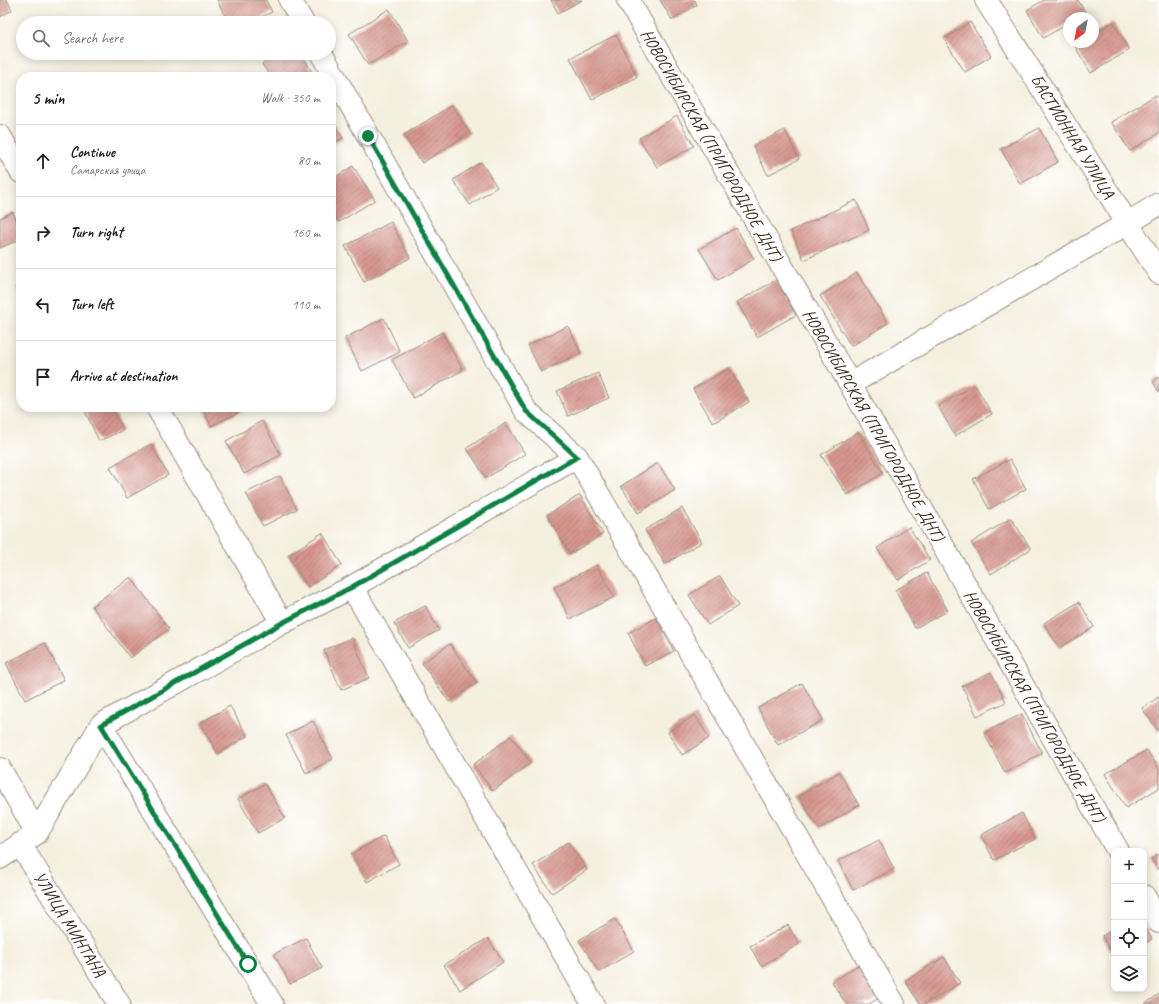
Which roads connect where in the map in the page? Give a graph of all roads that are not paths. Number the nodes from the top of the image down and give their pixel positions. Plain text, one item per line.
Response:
1 (290, 0) edge
2 (628, 0) edge
3 (986, 0) edge
4 (299, 16) edge
5 (324, 60) edge
6 (331, 72) edge
7 (336, 81) edge
8 (0, 136) edge
9 (16, 163) edge
10 (1159, 204) edge
11 (1128, 223) junction
12 (1159, 273) edge
13 (850, 384) junction
14 (160, 412) edge
15 (577, 457) junction
16 (352, 587) junction
17 (282, 623) junction
18 (101, 725) junction
19 (0, 769) edge
20 (28, 839) junction
21 (1116, 848) edge
22 (0, 858) edge
23 (1147, 901) edge
24 (1159, 922) edge
25 (119, 1004) edge
26 (272, 1004) edge
27 (593, 1004) edge
28 (894, 1004) edge

1 - 4 street
2 - 13 street, НОВОСИБИРСКАЯ (ПРИГОРОДНОЕ ДНТ)
3 - 11 street, БАСТИОННАЯ УЛИЦА
5 - 6 street
7 - 15 street
8 - 9 street
10 - 11 street
11 - 12 street, БАСТИОННАЯ УЛИЦА
11 - 13 street
13 - 21 street, НОВОСИБИРСКАЯ (ПРИГОРОДНОЕ ДНТ)
14 - 17 street
15 - 16 street
15 - 28 street
16 - 17 street
16 - 27 street
17 - 18 street
18 - 20 street
18 - 26 street
19 - 20 street, УЛИЦА МИНТАНА
20 - 22 street
20 - 25 street, УЛИЦА МИНТАНА
23 - 24 street

